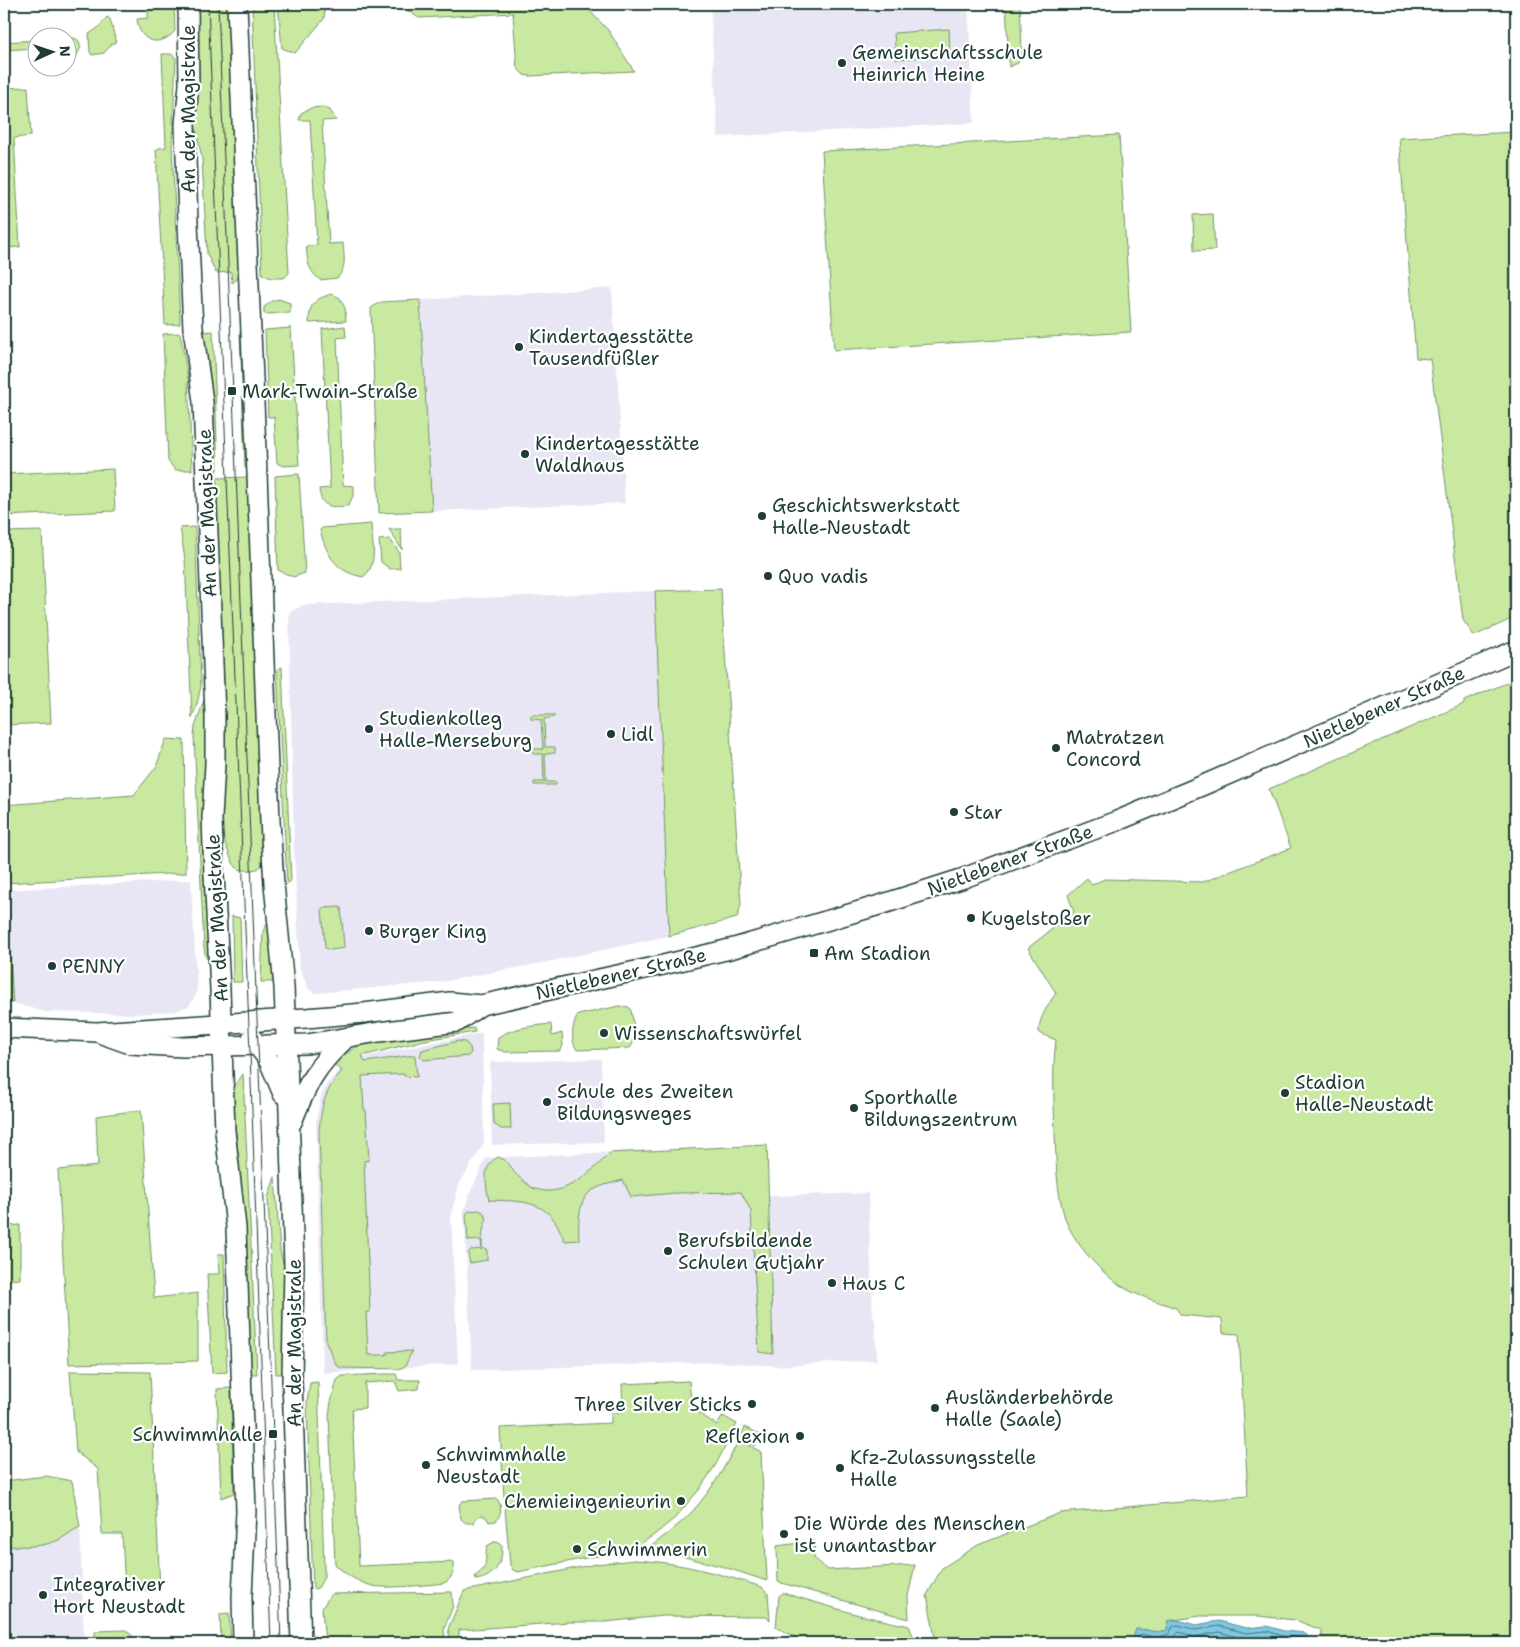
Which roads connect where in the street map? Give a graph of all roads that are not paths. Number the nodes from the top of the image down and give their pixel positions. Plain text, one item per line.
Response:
1 (188, 4) edge
2 (237, 4) edge
3 (1516, 650) edge
4 (481, 1004) junction
5 (285, 1020) junction
6 (221, 1023) junction
7 (4, 1028) edge
8 (97, 1032) junction
9 (346, 1038) junction
10 (258, 1044) junction
11 (286, 1044) junction
12 (222, 1046) junction
13 (289, 1121) junction
14 (243, 1643) edge
15 (300, 1643) edge

1 - 6 main road, An der Magistrale
2 - 5 main road, An der Magistrale
3 - 4 main road, Nietlebener Straße
4 - 5 main road, Nietlebener Straße
4 - 9 main road, Nietlebener Straße
5 - 6 main road, An der Magistrale
5 - 11 main road, An der Magistrale
6 - 8 main road
6 - 10 main road
6 - 12 main road, An der Magistrale
7 - 8 main road
8 - 12 main road
9 - 11 main road, Nietlebener Straße
9 - 13 main road
10 - 11 main road
10 - 12 main road
10 - 13 main road
11 - 13 main road, An der Magistrale
12 - 14 main road, An der Magistrale
13 - 15 main road, An der Magistrale

